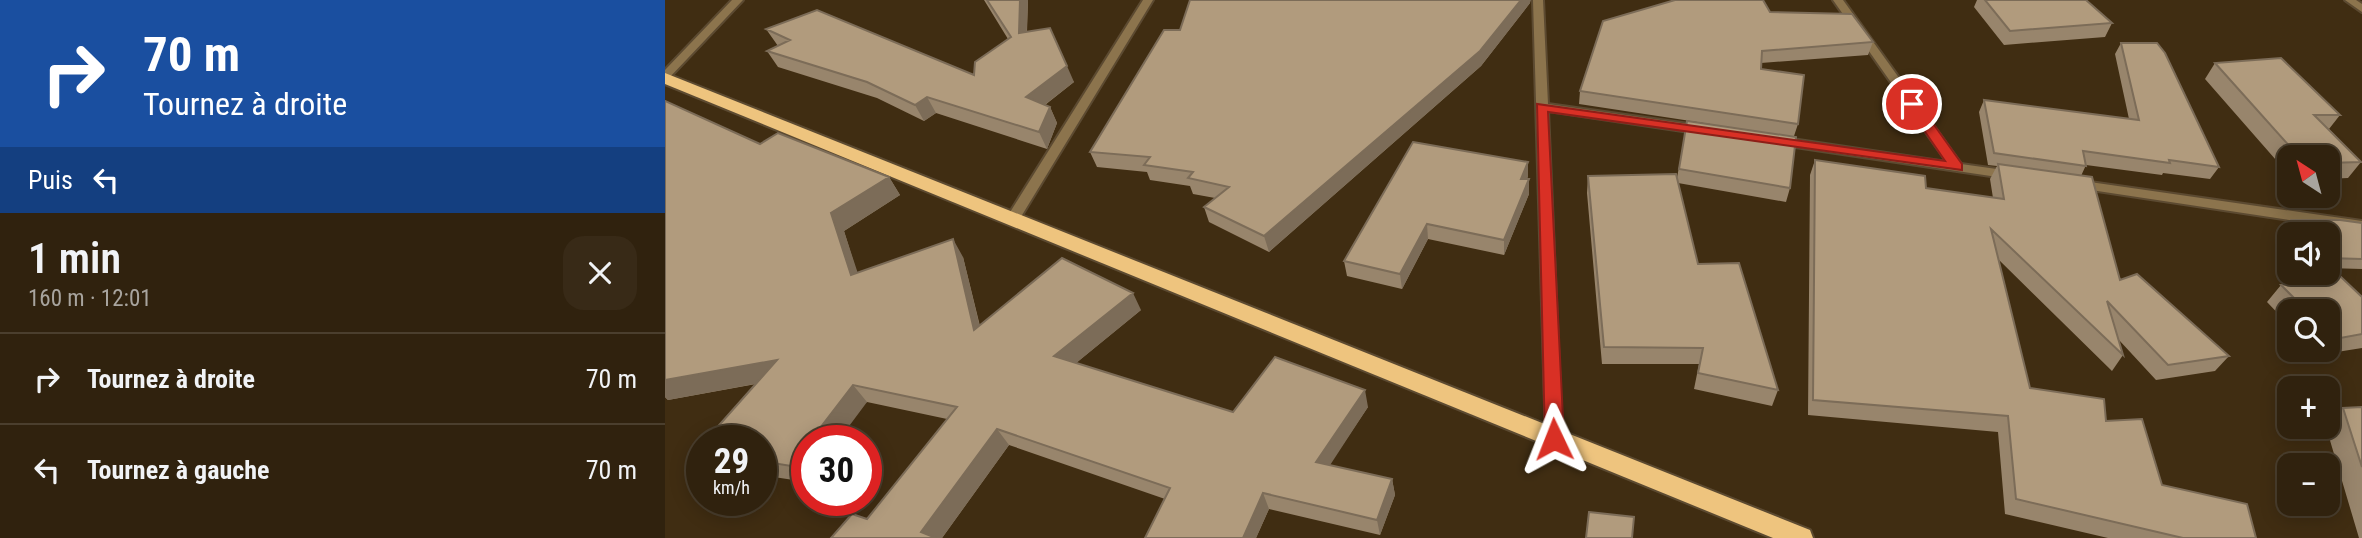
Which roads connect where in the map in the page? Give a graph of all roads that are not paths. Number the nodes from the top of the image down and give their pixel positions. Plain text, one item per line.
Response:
1 (738, 0) edge
2 (1148, 0) edge
3 (1538, 0) edge
4 (1838, 0) edge
5 (2350, 0) edge
6 (2362, 9) edge
7 (665, 77) edge
8 (1541, 107) junction
9 (1716, 132) edge
10 (1769, 140) edge
11 (1957, 167) junction
12 (2024, 177) edge
13 (2064, 182) edge
14 (1014, 217) junction
15 (2362, 226) edge
16 (1554, 439) junction
17 (1801, 538) edge

1 - 7 street
2 - 14 street
3 - 8 street
4 - 11 street
5 - 6 street
7 - 14 highway
8 - 9 street
8 - 16 street
10 - 11 street
11 - 12 street
13 - 15 street
14 - 16 highway
16 - 17 highway

